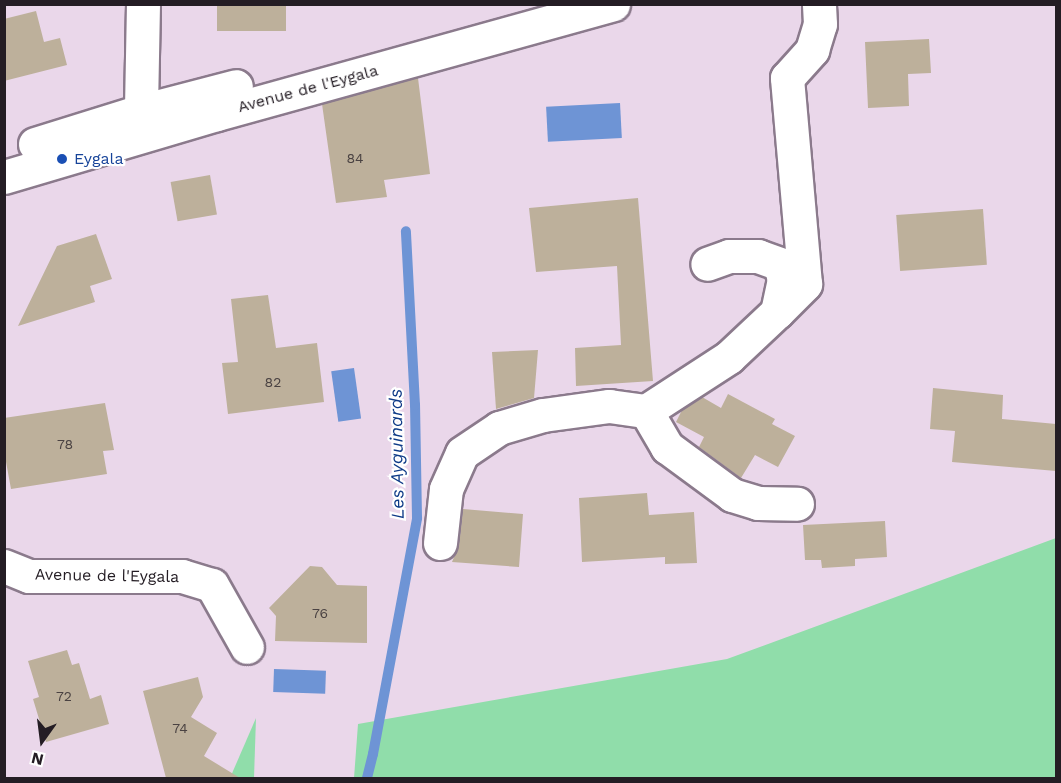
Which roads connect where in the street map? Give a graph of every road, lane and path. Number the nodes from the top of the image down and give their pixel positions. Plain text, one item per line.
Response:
1 (142, 4) edge
2 (539, 4) edge
3 (819, 4) edge
4 (603, 5) edge
5 (143, 123) junction
6 (4, 153) edge
7 (4, 177) edge
8 (707, 264) dead end
9 (777, 312) junction
10 (646, 411) junction
11 (796, 504) dead end
12 (440, 543) dead end
13 (4, 566) edge
14 (247, 647) dead end

1 - 5 street
2 - 5 street, Avenue de l'Eygala
3 - 9 street
4 - 5 street, Avenue de l'Eygala
5 - 6 street, Avenue de l'Eygala
5 - 7 street, Avenue de l'Eygala
8 - 9 street
9 - 10 street
10 - 11 street
10 - 12 street
13 - 14 street, Avenue de l'Eygala

